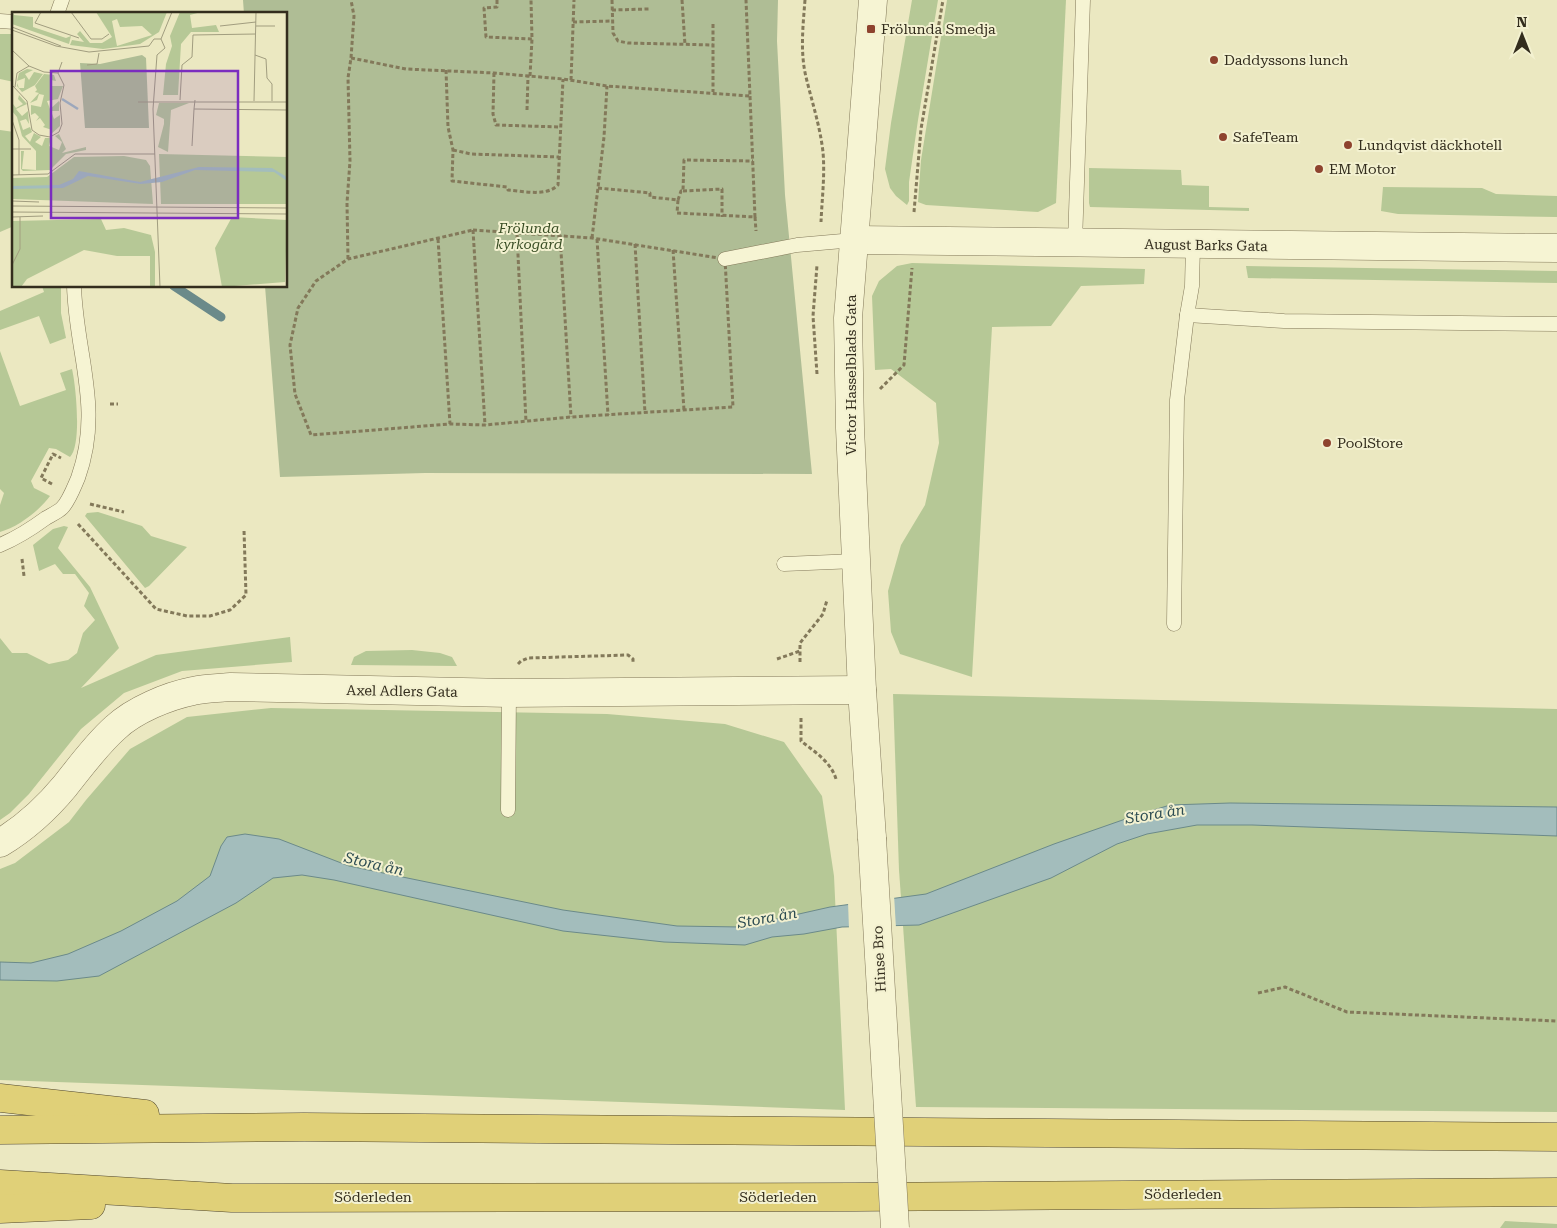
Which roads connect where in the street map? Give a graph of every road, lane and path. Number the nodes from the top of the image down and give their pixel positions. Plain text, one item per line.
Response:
1 (62, 0) edge
2 (351, 0) edge
3 (497, 0) edge
4 (532, 0) edge
5 (574, 0) edge
6 (612, 0) edge
7 (682, 0) edge
8 (746, 0) edge
9 (873, 0) edge
10 (943, 0) edge
11 (1083, 0) edge
12 (649, 9) dead end
13 (612, 10) junction
14 (58, 12) edge
15 (612, 21) junction
16 (573, 22) junction
17 (712, 24) dead end
18 (532, 39) junction
19 (685, 45) junction
20 (712, 45) junction
21 (352, 58) junction
22 (446, 70) junction
23 (494, 73) junction
24 (529, 76) junction
25 (563, 79) junction
26 (571, 80) junction
27 (608, 86) junction
28 (712, 92) junction
29 (750, 96) junction
30 (526, 110) dead end
31 (560, 128) junction
32 (453, 150) junction
33 (559, 156) junction
34 (753, 161) junction
35 (598, 188) junction
36 (683, 191) junction
37 (678, 200) junction
38 (722, 217) junction
39 (473, 230) junction
40 (517, 234) junction
41 (560, 235) junction
42 (592, 238) junction
43 (438, 239) junction
44 (597, 239) junction
45 (854, 240) junction
46 (914, 241) junction
47 (1075, 243) junction
48 (635, 244) junction
49 (1193, 245) junction
50 (1557, 248) edge
51 (673, 250) junction
52 (348, 258) junction
53 (725, 258) junction
54 (74, 288) edge
55 (1187, 315) junction
56 (1557, 324) edge
57 (879, 390) dead end
58 (684, 410) junction
59 (645, 413) junction
60 (608, 415) junction
61 (571, 417) junction
62 (526, 422) junction
63 (450, 424) junction
64 (485, 425) junction
65 (65, 503) junction
66 (124, 512) dead end
67 (244, 530) dead end
68 (0, 545) edge
69 (856, 561) junction
70 (784, 564) dead end
71 (1174, 624) dead end
72 (862, 690) junction
73 (801, 691) junction
74 (509, 693) junction
75 (837, 782) dead end
76 (508, 810) dead end
77 (0, 843) edge
78 (1258, 993) dead end
79 (1557, 1021) edge
80 (0, 1098) edge
81 (263, 1127) junction
82 (0, 1130) edge
83 (1557, 1137) edge
84 (0, 1184) edge
85 (1557, 1192) edge
86 (232, 1198) junction
87 (0, 1209) edge
88 (895, 1228) edge

1 - 14 lane
2 - 21 path
3 - 18 path
4 - 18 path
5 - 16 path
6 - 13 path
7 - 19 path
8 - 29 path
9 - 45 street, Victor Hasselblads Gata
10 - 46 path
11 - 47 lane
12 - 13 path
13 - 15 path
15 - 16 path
15 - 19 path
16 - 26 path
17 - 20 path
18 - 24 path
19 - 20 path
20 - 28 path
21 - 22 path
21 - 52 path
22 - 23 path
22 - 32 path
23 - 24 path
23 - 31 path
24 - 25 path
24 - 30 path
25 - 26 path
25 - 31 path
26 - 27 path
27 - 28 path
27 - 35 path
28 - 29 path
29 - 34 path
31 - 33 path
32 - 33 path
32 - 33 path
34 - 36 path
34 - 38 path
35 - 37 path
35 - 42 path
36 - 37 path
36 - 38 path
37 - 38 path
39 - 40 path
39 - 43 path
39 - 64 path
40 - 41 path
40 - 62 path
41 - 42 path
41 - 61 path
42 - 44 path
43 - 52 path
43 - 63 path
44 - 48 path
44 - 60 path
45 - 46 street, August Barks Gata
45 - 53 lane
45 - 69 street, Victor Hasselblads Gata
46 - 47 street, August Barks Gata
46 - 57 path
47 - 49 street, August Barks Gata
48 - 51 path
48 - 59 path
49 - 50 street, August Barks Gata
49 - 55 lane
51 - 53 path
51 - 58 path
52 - 63 path
53 - 58 path
54 - 65 lane
55 - 56 lane
55 - 71 lane
58 - 59 path
59 - 60 path
60 - 61 path
61 - 62 path
62 - 64 path
63 - 64 path
65 - 66 path
65 - 67 path
65 - 68 lane
69 - 70 lane
69 - 72 street, Victor Hasselblads Gata
72 - 73 street, Axel Adlers Gata
72 - 88 street, Hinse Bro, bridge
73 - 74 street, Axel Adlers Gata
73 - 75 path
74 - 76 lane
74 - 77 street, Axel Adlers Gata
78 - 79 path
80 - 81 highway
81 - 82 highway
81 - 83 highway
84 - 86 highway, Söderleden
85 - 86 highway, Söderleden
86 - 87 highway

